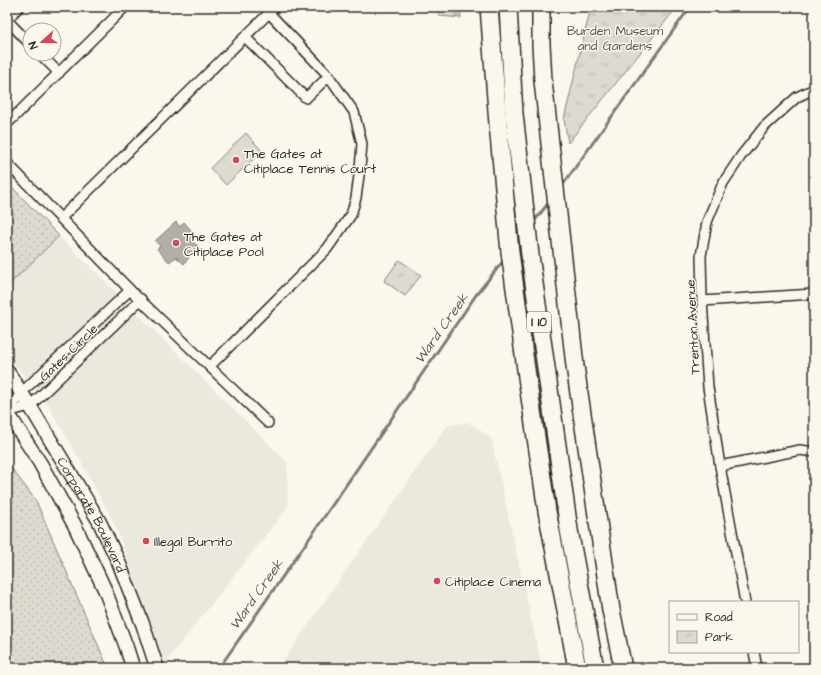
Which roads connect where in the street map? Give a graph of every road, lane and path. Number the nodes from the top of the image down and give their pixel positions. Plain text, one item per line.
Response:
1 (19, 7) edge
2 (125, 7) edge
3 (490, 7) edge
4 (508, 7) edge
5 (541, 7) edge
6 (272, 10) edge
7 (7, 20) edge
8 (22, 36) edge
9 (245, 37) junction
10 (48, 62) edge
11 (58, 73) junction
12 (329, 76) junction
13 (814, 89) edge
14 (7, 124) edge
15 (7, 163) edge
16 (61, 218) junction
17 (130, 290) junction
18 (814, 294) edge
19 (141, 299) junction
20 (702, 301) junction
21 (210, 366) junction
22 (7, 371) edge
23 (22, 392) junction
24 (30, 406) junction
25 (7, 412) edge
26 (268, 423) dead end
27 (814, 452) edge
28 (720, 466) junction
29 (745, 601) edge
30 (754, 653) edge
31 (133, 668) edge
32 (157, 668) edge
33 (577, 668) edge
34 (595, 668) edge
35 (623, 668) edge
36 (757, 668) edge

1 - 7 street
2 - 11 street
3 - 33 highway
4 - 34 highway, I 10
5 - 35 highway, I 10
6 - 9 street
6 - 12 street
7 - 8 street
9 - 12 street
9 - 16 street
10 - 11 street
11 - 14 street
12 - 21 street
13 - 20 street, Trenton Avenue
15 - 16 street
16 - 17 street
17 - 19 street
17 - 23 street, Gates Circle
18 - 20 street
19 - 21 street
19 - 24 street, Gates Circle
20 - 28 street, Trenton Avenue
21 - 26 street
22 - 23 street, Corporate Boulevard
23 - 24 street, Corporate Boulevard
23 - 25 street, Gates Circle
24 - 25 street, Gates Circle
24 - 32 street, Corporate Boulevard
25 - 31 street, Corporate Boulevard
27 - 28 street
28 - 29 street, Trenton Avenue
30 - 36 street

